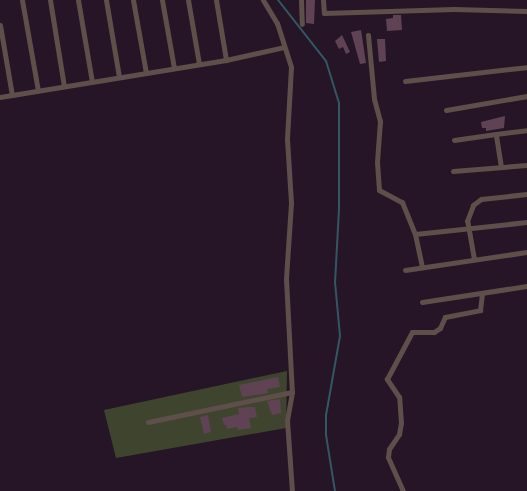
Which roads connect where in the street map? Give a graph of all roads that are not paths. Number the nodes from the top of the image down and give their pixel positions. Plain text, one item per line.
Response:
1 (22, 0) edge
2 (50, 0) edge
3 (78, 0) edge
4 (106, 0) edge
5 (133, 0) edge
6 (162, 0) edge
7 (188, 0) edge
8 (216, 0) edge
9 (263, 0) edge
10 (296, 0) edge
11 (323, 0) edge
12 (301, 3) edge
13 (527, 11) edge
14 (302, 24) dead end
15 (0, 25) edge
16 (368, 35) dead end
17 (284, 47) junction
18 (226, 60) junction
19 (199, 64) junction
20 (527, 67) edge
21 (174, 68) junction
22 (146, 73) junction
23 (119, 77) junction
24 (405, 81) dead end
25 (92, 82) junction
26 (64, 86) junction
27 (38, 91) junction
28 (12, 95) junction
29 (527, 96) edge
30 (0, 97) edge
31 (446, 110) dead end
32 (527, 130) edge
33 (496, 134) junction
34 (454, 140) dead end
35 (527, 165) edge
36 (500, 167) junction
37 (453, 171) dead end
38 (527, 194) edge
39 (527, 222) edge
40 (469, 230) junction
41 (415, 234) junction
42 (527, 252) edge
43 (474, 259) junction
44 (422, 267) junction
45 (405, 270) dead end
46 (527, 286) edge
47 (482, 293) junction
48 (422, 302) dead end
49 (292, 392) junction
50 (148, 422) dead end
51 (292, 491) edge
52 (403, 491) edge

1 - 27 street
2 - 26 street
3 - 25 street
4 - 23 street
5 - 22 street
6 - 21 street
7 - 19 street
8 - 18 street
9 - 17 street
10 - 12 street
11 - 13 street
12 - 14 street
15 - 28 street
16 - 41 street
17 - 18 street
17 - 49 street
18 - 19 street
19 - 21 street
20 - 24 street
21 - 22 street
22 - 23 street
23 - 25 street
25 - 26 street
26 - 27 street
27 - 28 street
28 - 30 street
29 - 31 street
32 - 33 street
33 - 34 street
33 - 36 street
35 - 36 street
36 - 37 street
38 - 40 street
39 - 40 street
40 - 41 street
40 - 43 street
41 - 44 street
42 - 43 street
43 - 44 street
44 - 45 street
46 - 47 street
47 - 48 street
47 - 52 street
49 - 50 street
49 - 51 street

